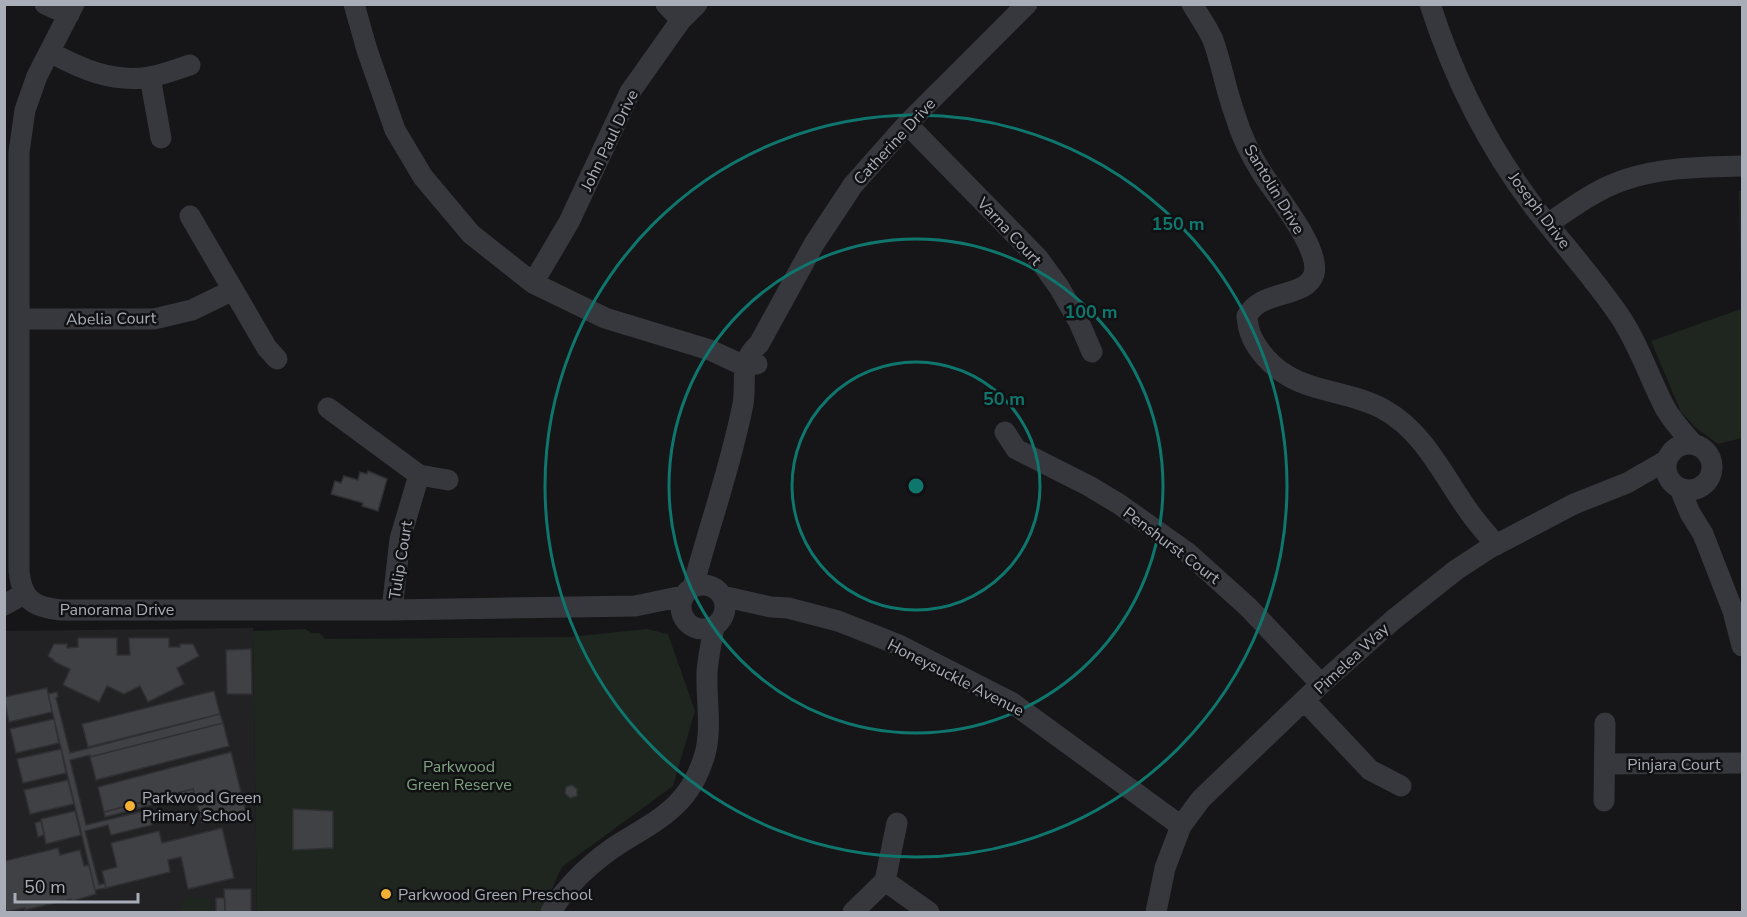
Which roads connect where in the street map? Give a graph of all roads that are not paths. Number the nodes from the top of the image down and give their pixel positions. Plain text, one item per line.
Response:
1 (45, 4) edge
2 (354, 4) edge
3 (666, 4) edge
4 (697, 4) edge
5 (1027, 4) edge
6 (1192, 4) edge
7 (1430, 4) edge
8 (72, 10) edge
9 (681, 20) junction
10 (50, 52) junction
11 (190, 65) dead end
12 (150, 77) junction
13 (907, 124) junction
14 (161, 138) dead end
15 (1743, 166) edge
16 (190, 216) dead end
17 (1548, 224) junction
18 (12, 283) edge
19 (533, 283) junction
20 (233, 290) junction
21 (19, 319) junction
22 (1092, 352) dead end
23 (277, 359) dead end
24 (750, 363) junction
25 (1664, 407) junction
26 (328, 408) dead end
27 (1005, 432) dead end
28 (1693, 444) junction
29 (1672, 471) junction
30 (419, 475) junction
31 (448, 480) dead end
32 (1702, 486) junction
33 (1703, 534) junction
34 (709, 536) junction
35 (1492, 547) junction
36 (24, 594) junction
37 (4, 605) edge
38 (687, 606) junction
39 (719, 607) junction
40 (392, 610) junction
41 (1743, 646) edge
42 (707, 670) junction
43 (1321, 684) junction
44 (1305, 701) junction
45 (1605, 723) dead end
46 (1743, 763) edge
47 (1605, 764) junction
48 (1401, 786) dead end
49 (1604, 801) dead end
50 (897, 823) dead end
51 (1181, 826) junction
52 (885, 881) junction
53 (551, 912) edge
54 (853, 912) edge
55 (929, 912) edge
56 (1156, 912) edge

1 - 8 street
2 - 19 street
3 - 9 street
4 - 9 street, John Paul Drive
5 - 13 street, Catherine Drive
6 - 35 street, Santolin Drive
7 - 17 street, Joseph Drive
8 - 10 street
9 - 19 street, John Paul Drive
10 - 12 street
10 - 18 street
11 - 12 street
12 - 14 street
13 - 22 street, Varna Court
13 - 24 street, Catherine Drive
15 - 17 street
16 - 20 street
17 - 25 street, Joseph Drive
18 - 21 street
19 - 24 street
20 - 21 street, Abelia Court
20 - 23 street
21 - 36 street
24 - 34 street
25 - 28 street, Joseph Drive
25 - 29 street, Joseph Drive
26 - 30 street
27 - 43 street, Penshurst Court
28 - 29 street
28 - 32 street
29 - 32 street
29 - 33 street, Joseph Drive
29 - 35 street, Pimelea Way
30 - 31 street
30 - 40 street, Tulip Court
32 - 33 street
33 - 41 street
34 - 38 street
34 - 39 street
35 - 43 street, Pimelea Way
36 - 37 street
36 - 40 street, Panorama Drive
38 - 39 street
38 - 39 street
38 - 40 street, Panorama Drive
38 - 42 street
39 - 42 street
39 - 51 street, Honeysuckle Avenue
42 - 53 street
43 - 44 street, Pimelea Way
44 - 48 street
44 - 51 street, Pimelea Way
45 - 47 street, Pinjara Court
46 - 47 street, Pinjara Court
47 - 49 street, Pinjara Court
50 - 52 street
51 - 56 street, Pimelea Way
52 - 54 street
52 - 55 street

